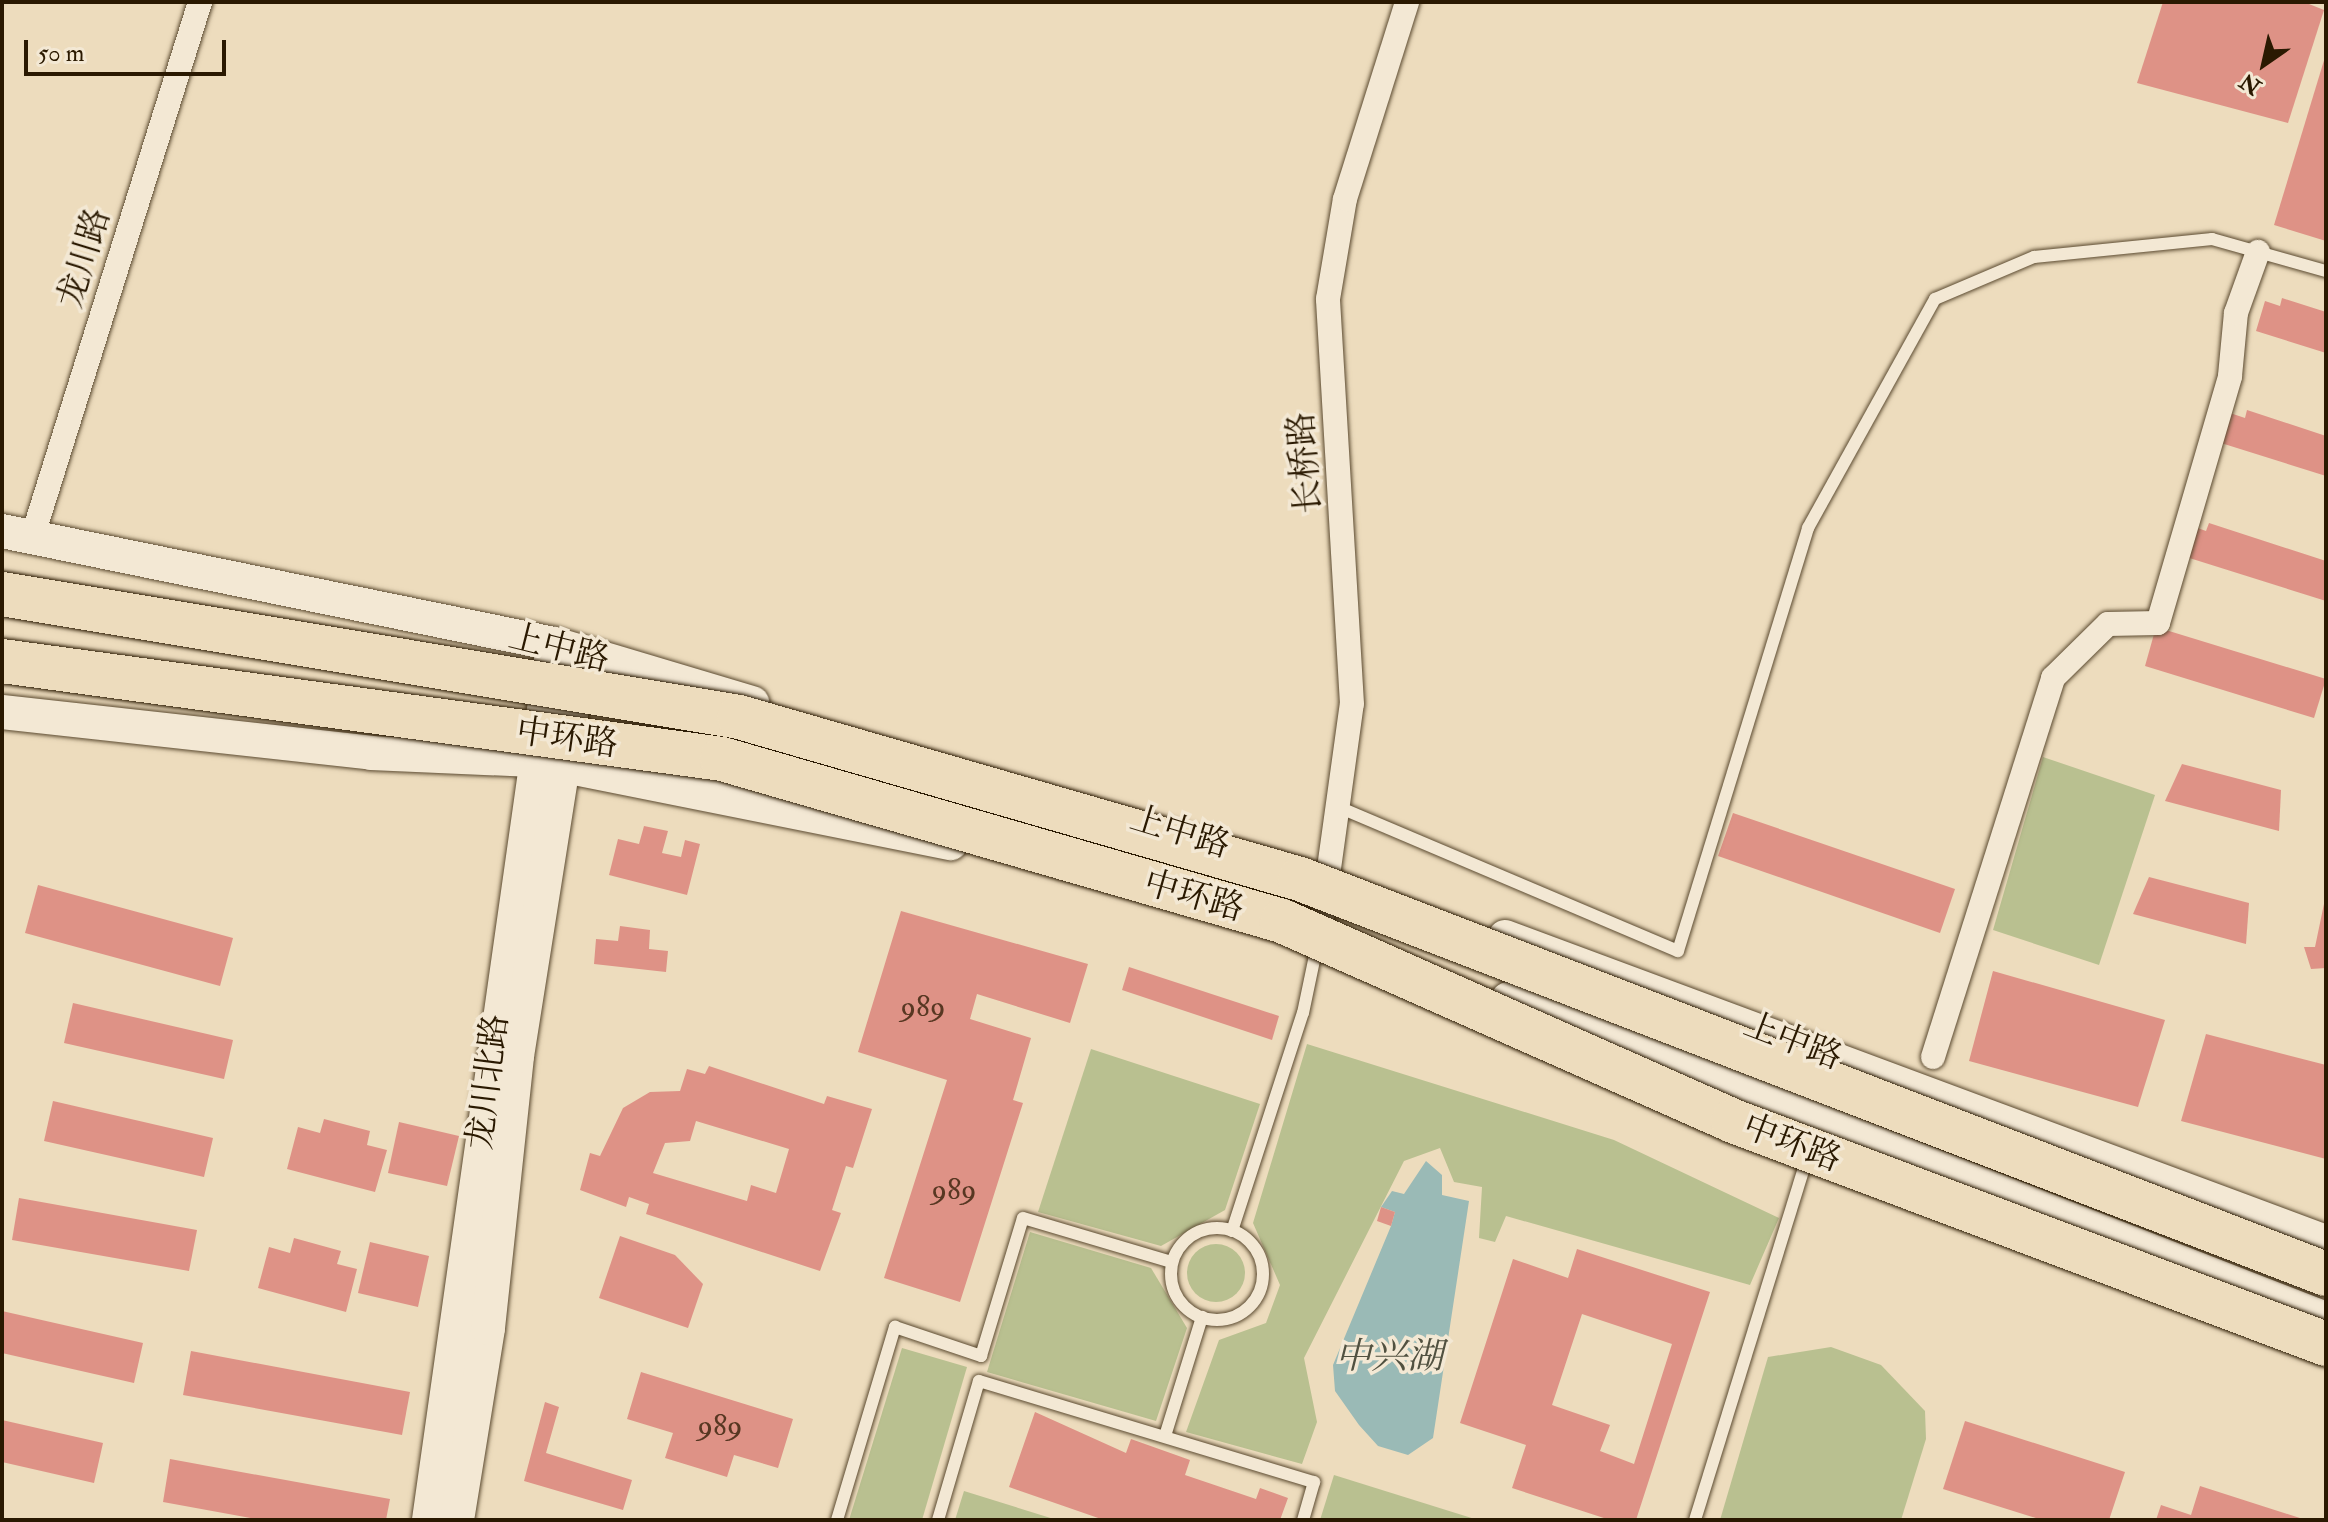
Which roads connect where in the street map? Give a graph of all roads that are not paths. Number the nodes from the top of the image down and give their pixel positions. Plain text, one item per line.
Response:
1 (200, 2) edge
2 (1407, 2) edge
3 (2258, 252) junction
4 (2326, 271) edge
5 (17, 533) edge
6 (2, 594) edge
7 (568, 648) junction
8 (2, 661) edge
9 (2, 712) edge
10 (548, 762) junction
11 (1341, 808) junction
12 (1331, 878) junction
13 (1321, 926) junction
14 (1933, 1057) dead end
15 (1819, 1122) junction
16 (1232, 1231) junction
17 (2326, 1242) edge
18 (1172, 1262) junction
19 (2326, 1274) edge
20 (1202, 1317) junction
21 (2326, 1319) edge
22 (2326, 1344) edge
23 (1165, 1436) junction
24 (429, 1520) edge
25 (457, 1520) edge
26 (837, 1520) edge
27 (938, 1520) edge
28 (1303, 1520) edge
29 (1695, 1520) edge

1 - 5 street, 龙川路
2 - 11 street, 长桥路
3 - 4 lane
3 - 11 lane
3 - 14 street
5 - 7 main road, 上中路
6 - 19 highway, 中环路, bridge
7 - 10 main road, 龙川北路
7 - 12 main road, 上中路
8 - 22 highway, 中环路, bridge
9 - 10 main road, 上中路
10 - 13 main road, 上中路
10 - 24 main road, 龙川北路
10 - 25 main road, 龙川北路
11 - 12 street, 长桥路
12 - 13 street, 长桥路
12 - 17 main road, 上中路
13 - 15 main road, 上中路
13 - 16 lane
15 - 21 main road, 上中路
15 - 29 lane
16 - 18 lane
16 - 20 lane
18 - 20 lane
18 - 26 lane
20 - 23 lane
23 - 27 lane
23 - 28 lane

